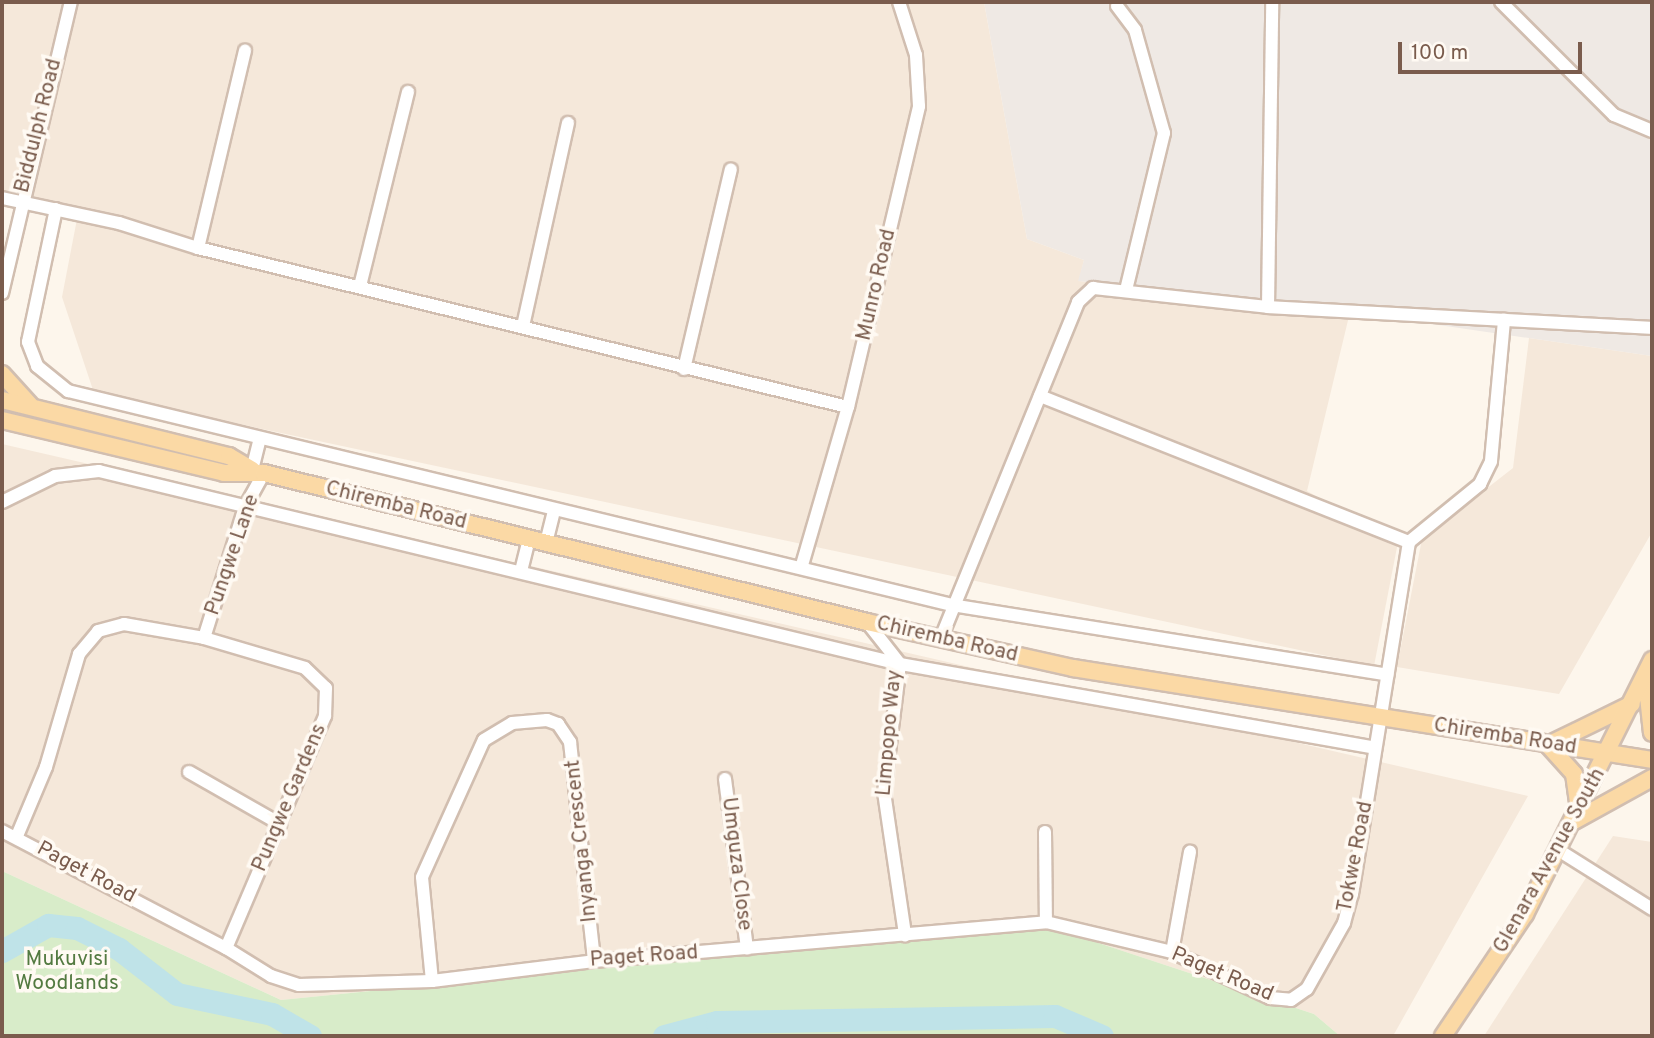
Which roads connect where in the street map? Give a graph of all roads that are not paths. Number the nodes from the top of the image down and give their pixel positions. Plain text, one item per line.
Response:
1 (71, 2) edge
2 (899, 2) edge
3 (1272, 2) edge
4 (1501, 2) edge
5 (1117, 6) dead end
6 (245, 51) dead end
7 (408, 92) dead end
8 (568, 123) dead end
9 (1652, 131) edge
10 (731, 170) dead end
11 (2, 198) edge
12 (20, 201) junction
13 (56, 209) junction
14 (198, 248) junction
15 (360, 286) junction
16 (1126, 290) junction
17 (2, 293) edge
18 (1268, 307) junction
19 (1504, 320) junction
20 (523, 326) junction
21 (1652, 328) edge
22 (684, 369) junction
23 (2, 374) edge
24 (1040, 396) junction
25 (2, 400) edge
26 (32, 407) junction
27 (848, 407) junction
28 (2, 420) edge
29 (260, 438) junction
30 (258, 471) junction
31 (2, 502) edge
32 (245, 507) junction
33 (554, 510) junction
34 (529, 539) junction
35 (1409, 542) junction
36 (546, 543) junction
37 (802, 565) junction
38 (521, 571) junction
39 (952, 605) junction
40 (867, 622) junction
41 (204, 638) junction
42 (941, 638) junction
43 (900, 664) junction
44 (1649, 668) edge
45 (1387, 675) junction
46 (1632, 704) junction
47 (1382, 717) junction
48 (1652, 733) edge
49 (1548, 746) junction
50 (1375, 748) junction
51 (1608, 753) junction
52 (1652, 760) edge
53 (189, 772) dead end
54 (1652, 778) edge
55 (725, 779) dead end
56 (1577, 815) junction
57 (279, 824) junction
58 (2, 831) edge
59 (1045, 832) dead end
60 (17, 836) junction
61 (1560, 851) junction
62 (1190, 852) dead end
63 (1652, 909) edge
64 (1046, 922) junction
65 (905, 935) junction
66 (226, 948) junction
67 (747, 949) junction
68 (1172, 952) junction
69 (594, 961) junction
70 (432, 981) junction
71 (1307, 989) joint
72 (1443, 1036) edge

1 - 12 street, Biddulph Road
2 - 27 street, Munro Road
3 - 18 street
4 - 9 street
5 - 16 street
6 - 14 street
7 - 15 street
8 - 20 street
10 - 22 street
11 - 12 street
12 - 13 street
12 - 17 street, Biddulph Road
13 - 14 street
13 - 29 street
14 - 15 street
15 - 20 street
16 - 18 street
16 - 24 street
18 - 19 street
19 - 21 street
19 - 35 street
20 - 22 street
22 - 27 street
23 - 26 main road
24 - 35 street
24 - 39 street
25 - 26 main road, Chiremba Road
26 - 30 main road, Chiremba Road
27 - 37 street, Munro Road
28 - 30 main road, Chiremba Road
29 - 30 street, Pungwe Lane
29 - 33 street
30 - 32 street, Pungwe Lane
30 - 34 main road, Chiremba Road
31 - 32 street, Chiremba Road
32 - 38 street, Chiremba Road
32 - 41 street, Pungwe Lane
33 - 36 street
33 - 37 street
34 - 36 main road, Chiremba Road
34 - 38 street
35 - 45 street, Tokwe Road
36 - 40 main road, Chiremba Road
37 - 39 street
38 - 43 street, Chiremba Road
39 - 42 street
39 - 45 street
40 - 42 main road, Chiremba Road
40 - 43 street, Limpopo Way
41 - 57 street, Pungwe Gardens
41 - 60 street, Pungwe Gardens
42 - 47 main road, Chiremba Road
43 - 50 street, Chiremba Road
43 - 65 street, Limpopo Way
44 - 46 main road, Glenara Avenue South
44 - 48 main road
45 - 47 street, Tokwe Road
46 - 49 main road
46 - 51 main road, Glenara Avenue South
47 - 49 main road, Chiremba Road
47 - 50 street, Tokwe Road
49 - 51 main road, Chiremba Road
49 - 56 main road
50 - 71 street, Tokwe Road
51 - 52 main road, Chiremba Road
51 - 56 main road, Glenara Avenue South
53 - 57 street
54 - 56 main road
55 - 67 street, Umguza Close
56 - 61 main road, Glenara Avenue South
57 - 66 street, Pungwe Gardens
58 - 60 street, Paget Road
59 - 64 street
60 - 66 street, Paget Road
61 - 63 street
61 - 72 main road, Glenara Avenue South
62 - 68 street
64 - 65 street, Paget Road
64 - 68 street, Paget Road
65 - 67 street, Paget Road
66 - 70 street, Paget Road
67 - 69 street, Paget Road
68 - 71 street, Paget Road
69 - 70 street, Paget Road
69 - 70 street, Inyanga Crescent

